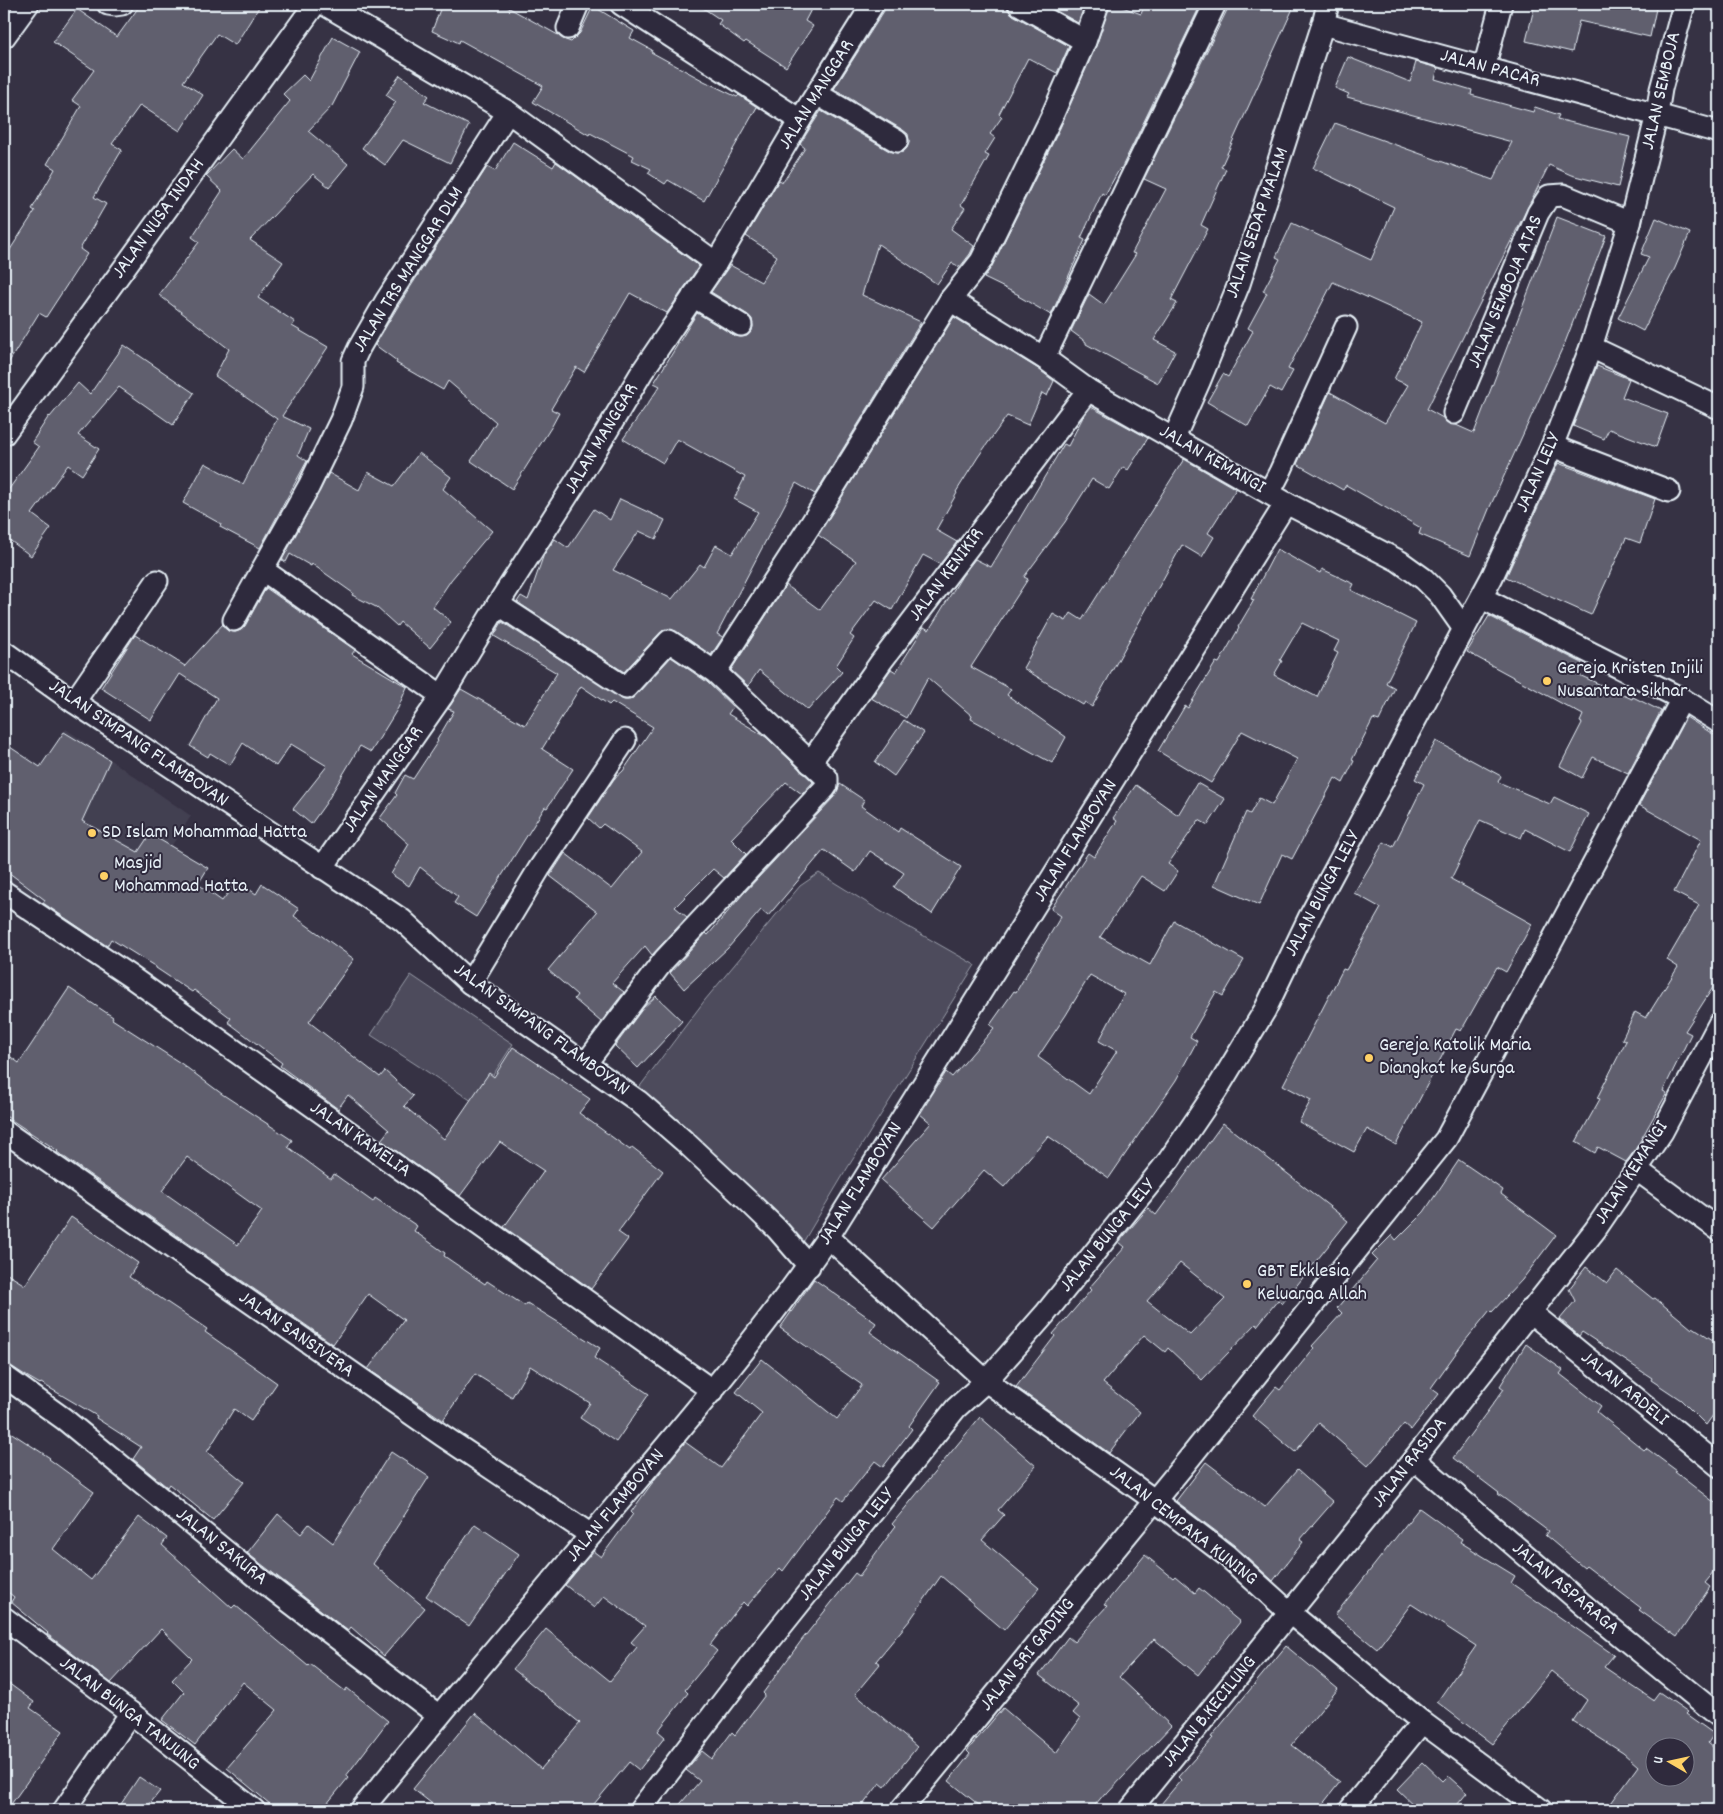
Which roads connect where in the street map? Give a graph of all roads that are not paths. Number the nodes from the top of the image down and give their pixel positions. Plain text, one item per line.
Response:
1 (28, 4) edge
2 (108, 4) edge
3 (122, 4) edge
4 (315, 4) edge
5 (324, 4) edge
6 (578, 4) edge
7 (621, 4) edge
8 (873, 4) edge
9 (1019, 4) edge
10 (1098, 4) edge
11 (1216, 4) edge
12 (1328, 4) edge
13 (1501, 4) edge
14 (1684, 4) edge
15 (1323, 24) junction
16 (568, 28) dead end
17 (4, 36) edge
18 (1085, 41) junction
19 (1484, 68) junction
20 (817, 94) junction
21 (508, 112) junction
22 (1657, 114) junction
23 (800, 120) junction
24 (1719, 132) edge
25 (897, 141) dead end
26 (1630, 223) junction
27 (716, 263) junction
28 (694, 296) junction
29 (950, 300) junction
30 (741, 325) dead end
31 (1346, 328) dead end
32 (1591, 347) junction
33 (1044, 358) junction
34 (1088, 390) junction
35 (1719, 408) edge
36 (1454, 412) dead end
37 (4, 434) edge
38 (1174, 438) junction
39 (1552, 446) junction
40 (1669, 492) dead end
41 (1277, 498) junction
42 (263, 570) junction
43 (157, 581) dead end
44 (1482, 598) junction
45 (498, 604) junction
46 (234, 620) dead end
47 (1464, 629) junction
48 (4, 652) edge
49 (715, 672) junction
50 (442, 696) junction
51 (1682, 699) junction
52 (74, 702) junction
53 (1719, 722) edge
54 (625, 740) dead end
55 (810, 763) junction
56 (322, 868) junction
57 (4, 892) edge
58 (470, 983) junction
59 (1719, 1024) edge
60 (586, 1063) junction
61 (4, 1132) edge
62 (1636, 1169) junction
63 (1719, 1230) edge
64 (828, 1237) junction
65 (809, 1266) junction
66 (1529, 1312) junction
67 (4, 1376) edge
68 (986, 1381) junction
69 (712, 1391) junction
70 (1414, 1459) junction
71 (1719, 1466) edge
72 (1154, 1500) junction
73 (591, 1535) junction
74 (1290, 1613) junction
75 (4, 1618) edge
76 (131, 1713) junction
77 (439, 1716) junction
78 (1719, 1716) edge
79 (1422, 1722) junction
80 (64, 1810) edge
81 (254, 1810) edge
82 (361, 1810) edge
83 (640, 1810) edge
84 (901, 1810) edge
85 (1130, 1810) edge
86 (1350, 1810) edge
87 (1541, 1810) edge

1 - 17 street
2 - 3 street
4 - 37 street, JALAN NUSA INDAH
5 - 21 street
6 - 16 street
7 - 23 street
8 - 20 street, JALAN MANGGAR
9 - 18 street
10 - 18 street
11 - 33 street
12 - 15 street, JALAN SEDAP MALAM
13 - 19 street
14 - 22 street, JALAN SEMBOJA
15 - 19 street, JALAN PACAR
15 - 38 street, JALAN SEDAP MALAM
18 - 29 street
19 - 22 street, JALAN PACAR
20 - 23 street, JALAN MANGGAR
20 - 25 street
21 - 27 street
21 - 42 street, JALAN TRS MANGGAR DLM
22 - 24 street, JALAN PACAR
22 - 26 street, JALAN SEMBOJA
23 - 27 street, JALAN MANGGAR
26 - 32 street
26 - 36 street, JALAN SEMBOJA ATAS
27 - 28 street, JALAN MANGGAR
28 - 30 street
28 - 45 street, JALAN MANGGAR
29 - 33 street, JALAN KEMANGI
29 - 49 street
31 - 41 street, JALAN FLAMBOYAN
32 - 35 street
32 - 39 street, JALAN LELY
33 - 34 street, JALAN KEMANGI
34 - 38 street, JALAN KEMANGI
34 - 55 street, JALAN KENIKIR
38 - 41 street, JALAN KEMANGI
39 - 40 street
39 - 44 street, JALAN LELY
41 - 47 street, JALAN KEMANGI
41 - 64 street, JALAN FLAMBOYAN
42 - 46 street, JALAN TRS MANGGAR DLM
42 - 50 street
43 - 52 street
44 - 47 street, JALAN BUNGA LELY
44 - 51 street
45 - 49 street
45 - 50 street, JALAN MANGGAR
47 - 68 street, JALAN BUNGA LELY
48 - 52 street, JALAN SIMPANG FLAMBOYAN
49 - 55 street
50 - 56 street, JALAN MANGGAR
51 - 53 street
51 - 72 street, JALAN SRI GADING
52 - 56 street, JALAN SIMPANG FLAMBOYAN
54 - 58 street
55 - 60 street
56 - 58 street, JALAN SIMPANG FLAMBOYAN
57 - 69 street, JALAN KAMELIA
58 - 60 street, JALAN SIMPANG FLAMBOYAN
59 - 62 street, JALAN KEMANGI
60 - 65 street, JALAN SIMPANG FLAMBOYAN
61 - 73 street, JALAN SANSIVERA
62 - 63 street
62 - 66 street, JALAN KEMANGI
64 - 65 street, JALAN FLAMBOYAN
64 - 68 street, JALAN CEMPAKA KUNING
65 - 69 street, JALAN FLAMBOYAN
66 - 70 street, JALAN RASIDA
66 - 71 street, JALAN ARDELI
67 - 77 street, JALAN SAKURA
68 - 72 street, JALAN CEMPAKA KUNING
68 - 83 street, JALAN BUNGA LELY
69 - 73 street, JALAN FLAMBOYAN
70 - 74 street, JALAN RASIDA
70 - 78 street, JALAN ASPARAGA
72 - 74 street, JALAN CEMPAKA KUNING
72 - 84 street, JALAN SRI GADING
73 - 77 street, JALAN FLAMBOYAN
74 - 79 street, JALAN CEMPAKA KUNING
74 - 85 street, JALAN B.KECILUNG
75 - 76 street, JALAN BUNGA TANJUNG
76 - 80 street
76 - 81 street, JALAN BUNGA TANJUNG
77 - 82 street, JALAN FLAMBOYAN
79 - 86 street
79 - 87 street, JALAN CEMPAKA KUNING

